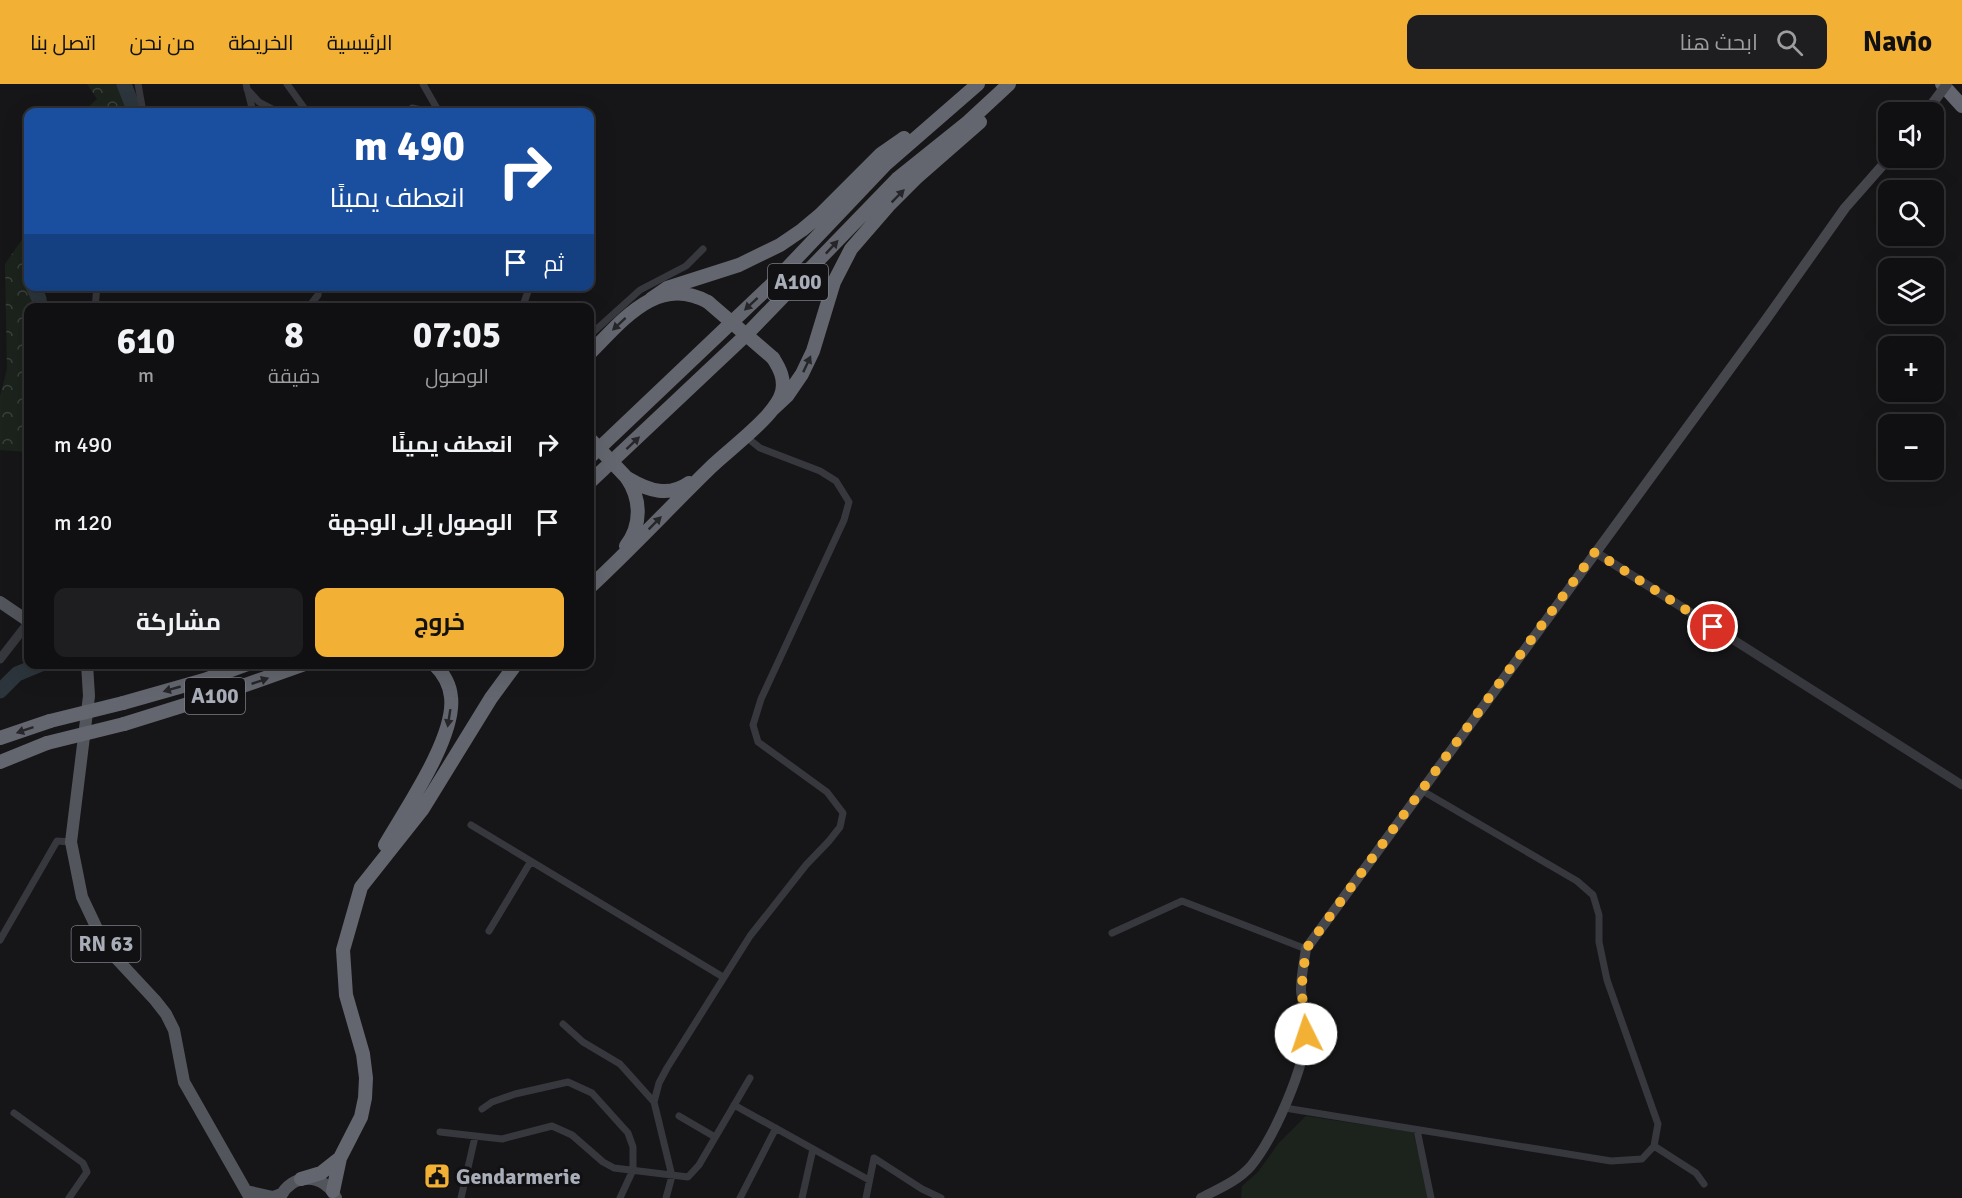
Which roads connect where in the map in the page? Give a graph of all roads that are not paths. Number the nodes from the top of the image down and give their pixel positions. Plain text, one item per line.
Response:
1 (138, 84) edge
2 (287, 84) edge
3 (978, 84) edge
4 (1011, 84) edge
5 (1942, 84) edge
6 (1947, 84) edge
7 (246, 86) edge
8 (427, 86) edge
9 (959, 102) junction
10 (1934, 102) edge
11 (1962, 106) edge
12 (142, 108) edge
13 (252, 108) edge
14 (270, 108) edge
15 (304, 108) edge
16 (437, 108) edge
17 (1880, 168) edge
18 (703, 249) dead end
19 (651, 299) junction
20 (594, 331) edge
21 (594, 349) edge
22 (772, 410) junction
23 (745, 436) junction
24 (594, 443) edge
25 (594, 453) edge
26 (712, 466) junction
27 (594, 478) edge
28 (627, 478) junction
29 (1595, 552) junction
30 (594, 583) edge
31 (0, 602) edge
32 (24, 619) edge
33 (24, 627) edge
34 (1, 655) edge
35 (87, 669) edge
36 (227, 669) edge
37 (234, 669) edge
38 (291, 669) edge
39 (438, 669) edge
40 (512, 669) edge
41 (204, 680) junction
42 (0, 738) edge
43 (0, 762) edge
44 (1962, 785) edge
45 (1422, 790) junction
46 (471, 825) dead end
47 (71, 842) junction
48 (531, 861) junction
49 (361, 887) junction
50 (489, 931) dead end
51 (1112, 933) dead end
52 (0, 940) edge
53 (1306, 949) junction
54 (723, 977) junction
55 (563, 1024) dead end
56 (750, 1078) dead end
57 (654, 1102) junction
58 (734, 1106) junction
59 (482, 1108) dead end
60 (1285, 1108) junction
61 (14, 1113) dead end
62 (679, 1116) dead end
63 (776, 1128) junction
64 (1417, 1130) junction
65 (440, 1132) dead end
66 (475, 1137) junction
67 (715, 1137) junction
68 (1654, 1146) junction
69 (813, 1149) junction
70 (340, 1158) junction
71 (633, 1170) junction
72 (672, 1176) junction
73 (301, 1179) junction
74 (869, 1180) junction
75 (1704, 1184) dead end
76 (922, 1189) junction
77 (248, 1194) edge
78 (335, 1195) edge
79 (280, 1196) edge
80 (69, 1198) edge
81 (461, 1198) edge
82 (620, 1198) edge
83 (666, 1198) edge
84 (740, 1198) edge
85 (802, 1198) edge
86 (866, 1198) edge
87 (920, 1198) edge
88 (941, 1198) edge
89 (1201, 1198) edge
90 (1431, 1198) edge

1 - 12 street
2 - 15 street
3 - 9 highway, A100 / A100
22 -> 4 highway
27 -> 4 highway, A100 / A100
5 - 11 highway
6 - 10 main road, bridge
7 - 13 street
7 - 14 street
8 - 16 street
9 - 19 highway
9 -> 25 highway, A100 / A100
17 - 29 main road
18 - 20 street
19 -> 21 highway
19 - 22 highway, bridge
22 - 23 highway
23 - 26 highway
23 - 54 street
24 - 28 highway, bridge
26 - 28 highway
30 -> 26 highway
28 - 30 highway
29 - 44 street
29 - 45 main road
31 - 32 main road
33 - 34 street
35 - 47 main road, RN 63
36 - 41 highway
37 - 41 highway, A100 / A100
43 -> 38 highway, A100 / A100, bridge
39 -> 49 highway
40 - 49 highway
41 -> 42 highway, A100 / A100, bridge
45 - 53 main road
45 - 68 street
46 - 48 street
47 - 52 street
47 - 77 main road, RN 63
48 - 50 street
48 - 54 street
49 - 70 highway
51 - 53 street
53 - 60 main road
54 - 57 street
55 - 57 street
56 - 58 street
57 - 72 street
58 - 63 street
58 - 67 street
59 - 71 street
60 - 64 street
60 - 89 main road
61 - 80 street
62 - 67 street
63 - 69 street
63 - 84 street
64 - 68 street
64 - 90 street
65 - 66 street
66 - 71 street
66 - 81 street
67 - 72 street
68 - 75 street
69 - 74 street
69 - 85 street
70 - 73 highway
70 - 78 highway
71 - 72 street
71 - 82 street
72 - 83 street
73 - 78 main road
73 - 79 main road
74 - 76 street
74 - 86 street
76 - 87 street
76 - 88 street
77 - 79 main road

